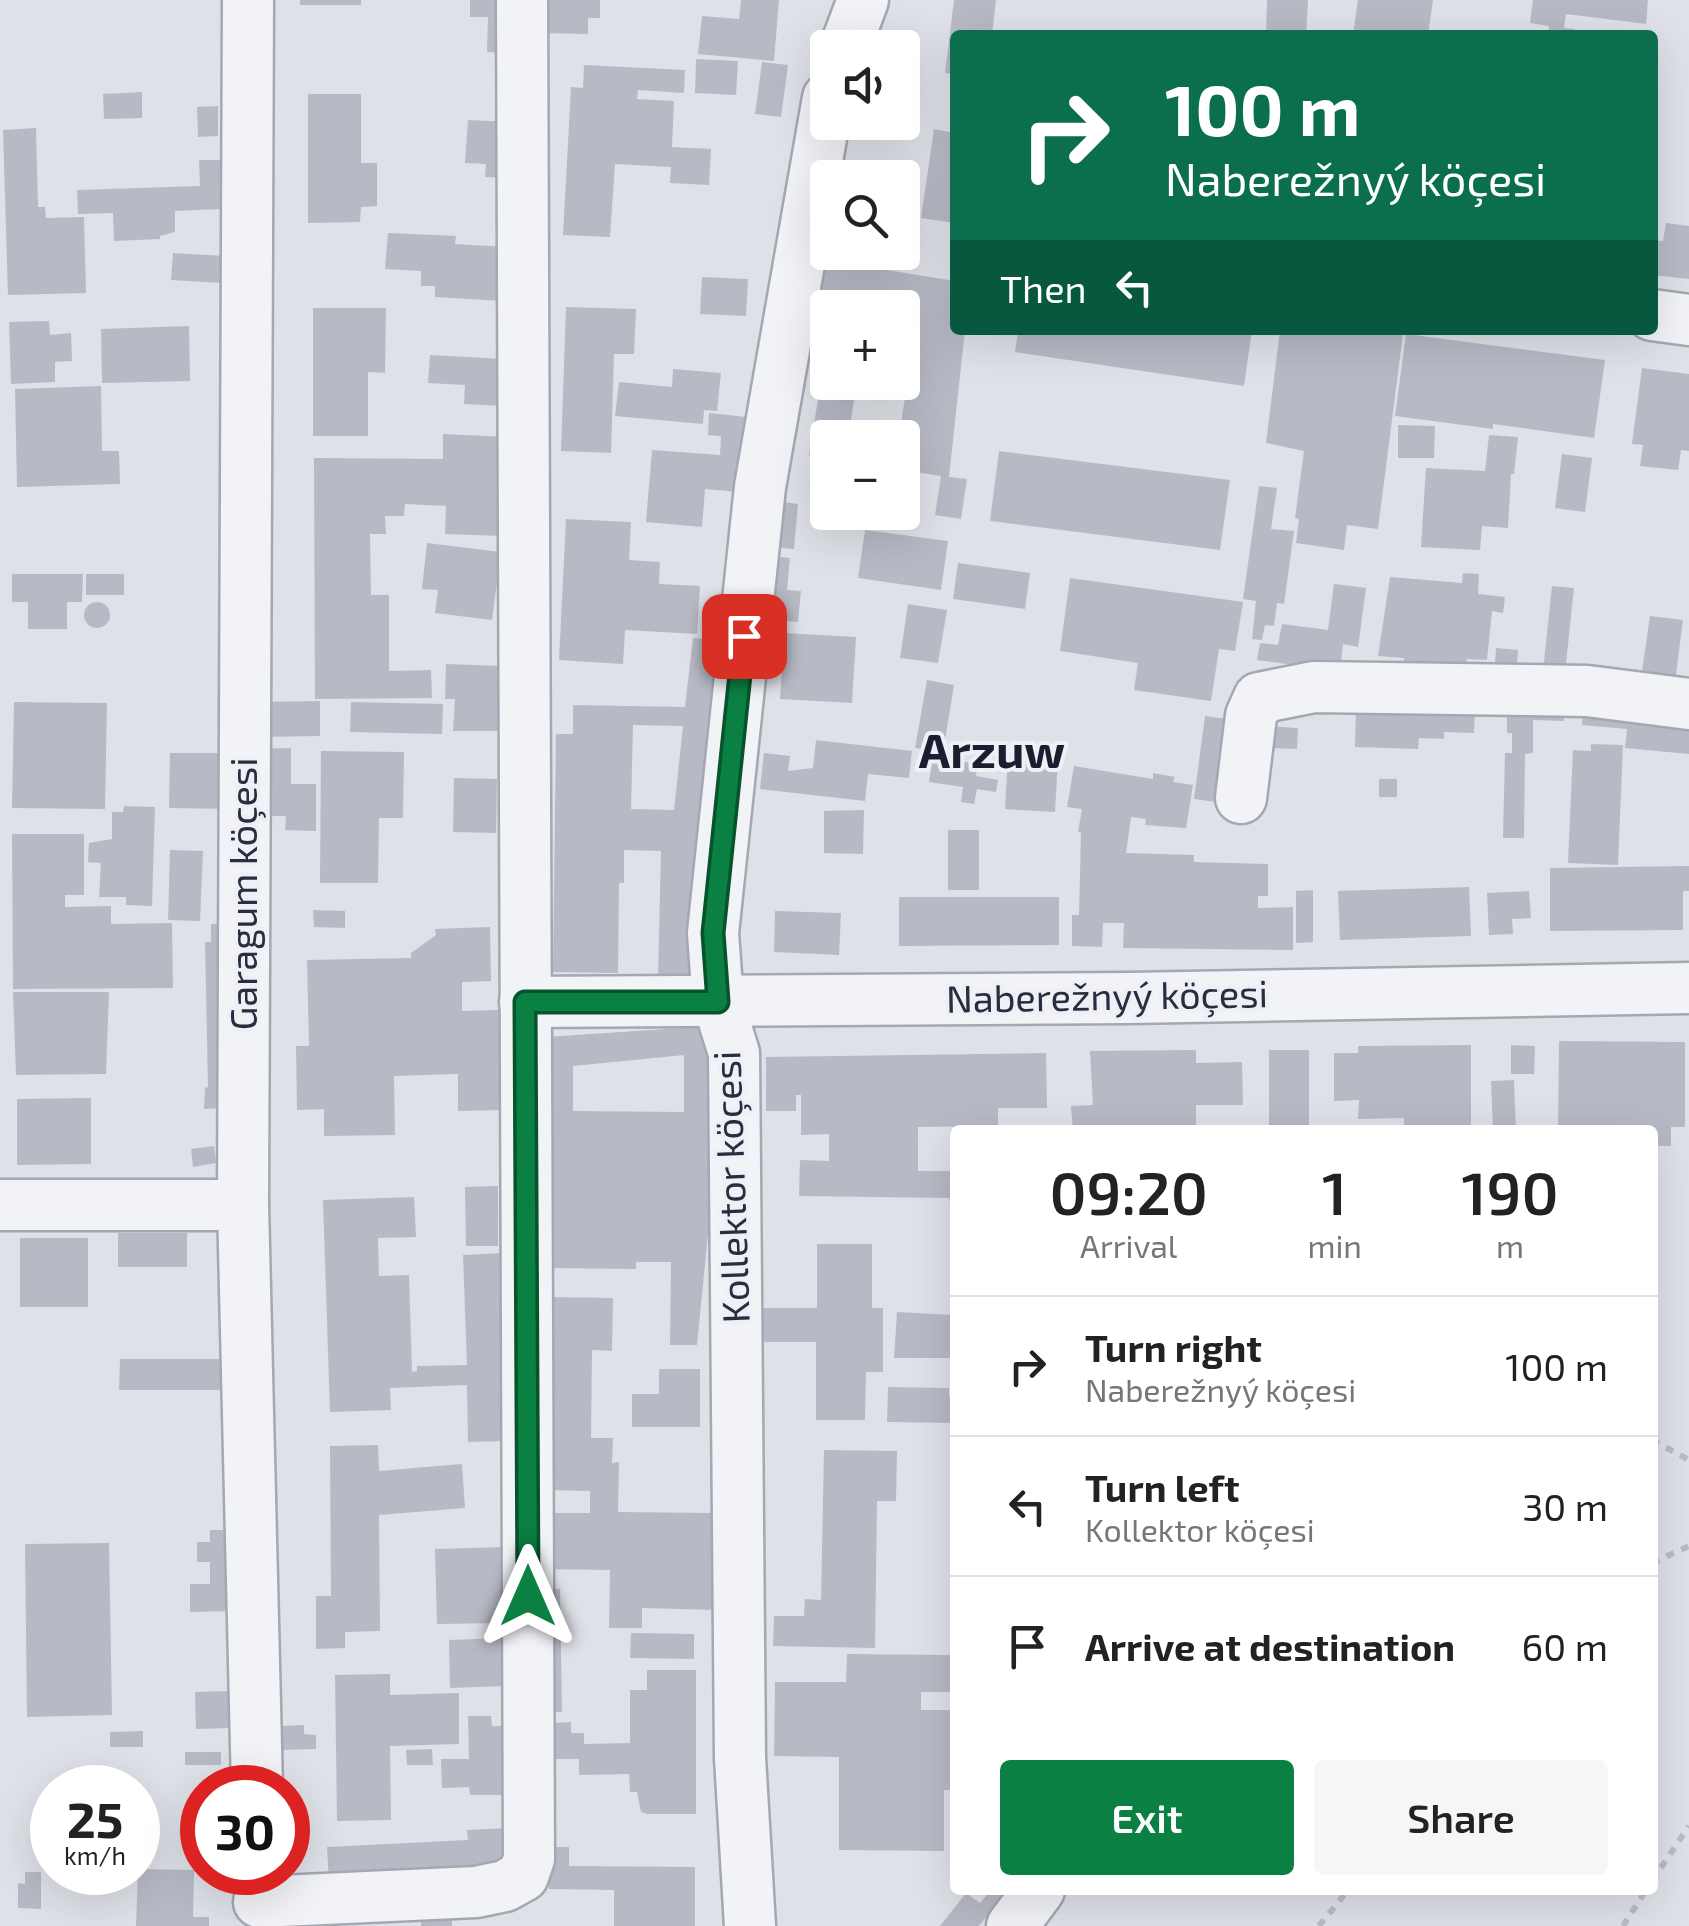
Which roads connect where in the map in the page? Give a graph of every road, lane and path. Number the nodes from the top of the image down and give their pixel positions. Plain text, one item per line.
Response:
1 (248, 0) edge
2 (522, 0) edge
3 (863, 0) edge
4 (852, 30) edge
5 (821, 140) edge
6 (1658, 316) edge
7 (1689, 320) edge
8 (1689, 704) edge
9 (1240, 798) dead end
10 (1689, 988) edge
11 (525, 1002) junction
12 (718, 1002) junction
13 (0, 1205) edge
14 (243, 1205) junction
15 (1658, 1443) edge
16 (1689, 1460) edge
17 (1689, 1546) edge
18 (1658, 1561) edge
19 (255, 1765) edge
20 (1689, 1826) edge
21 (1658, 1872) edge
22 (1035, 1895) edge
23 (1344, 1895) edge
24 (1643, 1895) edge
25 (259, 1900) edge
26 (750, 1926) edge
27 (1012, 1926) edge
28 (1319, 1926) edge
29 (1623, 1926) edge

1 - 14 street, Garagum köçesi
2 - 11 street
3 - 4 street
5 - 12 street, Kollektor köçesi
6 - 7 street
8 - 9 street
10 - 12 street, Naberežnyý köçesi
11 - 12 street, Naberežnyý köçesi
11 - 25 street
12 - 26 street, Kollektor köçesi
13 - 14 street
14 - 19 street, Garagum köçesi
15 - 16 path
17 - 18 path
20 - 21 path
22 - 27 street
23 - 28 path
24 - 29 path

